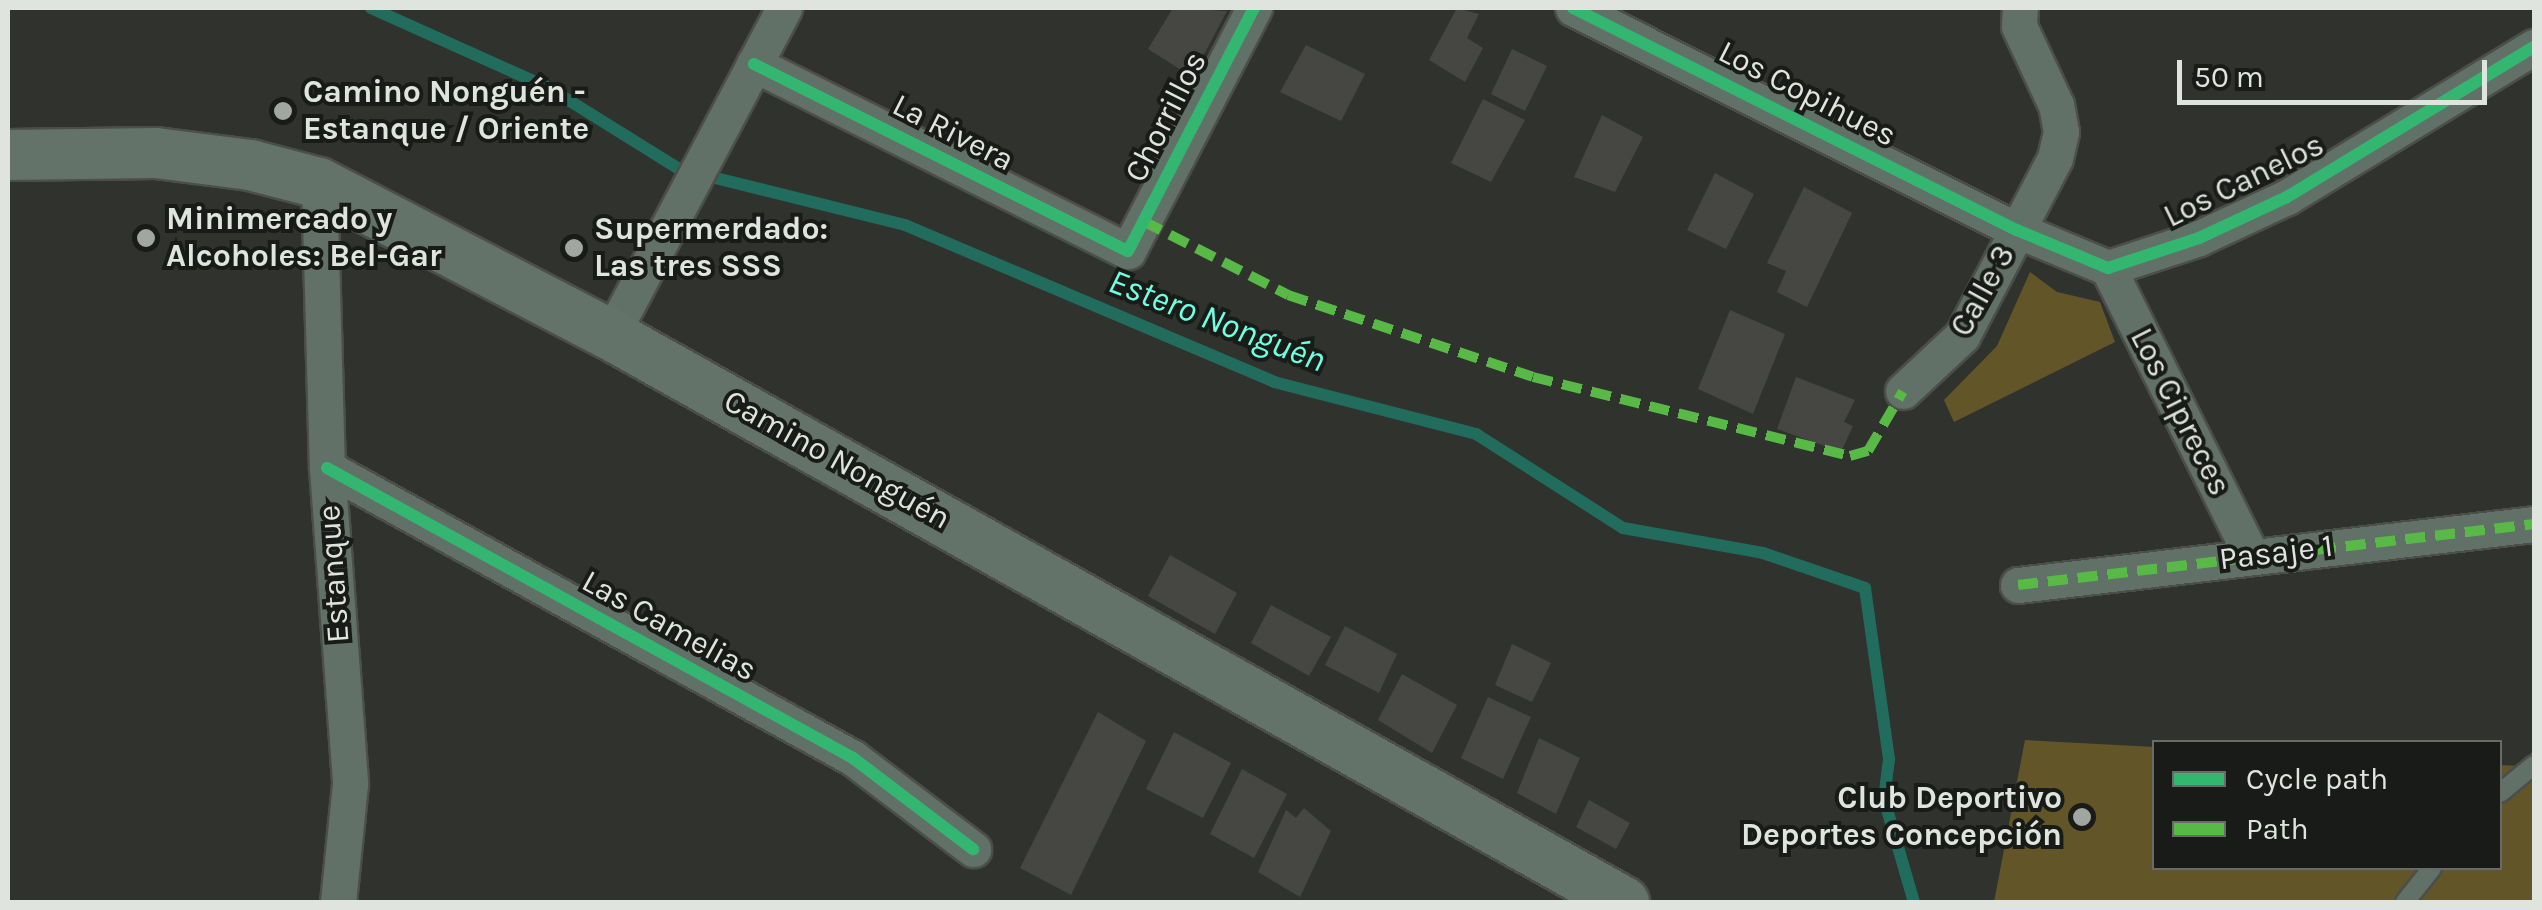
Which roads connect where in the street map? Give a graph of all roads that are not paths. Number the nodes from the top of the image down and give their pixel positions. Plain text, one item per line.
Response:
1 (784, 8) edge
2 (1254, 8) edge
3 (1573, 8) edge
4 (2020, 8) edge
5 (2534, 47) edge
6 (754, 64) junction
7 (8, 155) edge
8 (320, 184) junction
9 (2016, 230) junction
10 (1128, 252) joint
11 (2108, 268) junction
12 (611, 335) junction
13 (1903, 391) dead end
14 (327, 468) junction
15 (2534, 524) edge
16 (2252, 555) junction
17 (2018, 585) dead end
18 (2534, 765) edge
19 (2502, 790) edge
20 (974, 850) dead end
21 (2430, 870) edge
22 (338, 902) edge
23 (1624, 902) edge
24 (2405, 902) edge

1 - 6 street
2 - 10 street, Chorrillos
3 - 9 street, Los Copihues
4 - 9 street, Calle 3
5 - 11 street, Los Canelos
6 - 10 street, La Rivera
6 - 12 street
7 - 8 main road, Camino Nonguén
8 - 12 main road, Camino Nonguén
8 - 14 street, Estanque
9 - 11 street
9 - 13 street, Calle 3
11 - 16 street, Los Cipreces
12 - 23 main road, Camino Nonguén
14 - 20 street, Las Camelias
14 - 22 street, Estanque
15 - 16 street, Pasaje 1
16 - 17 street, Pasaje 1
18 - 19 lane
21 - 24 lane

